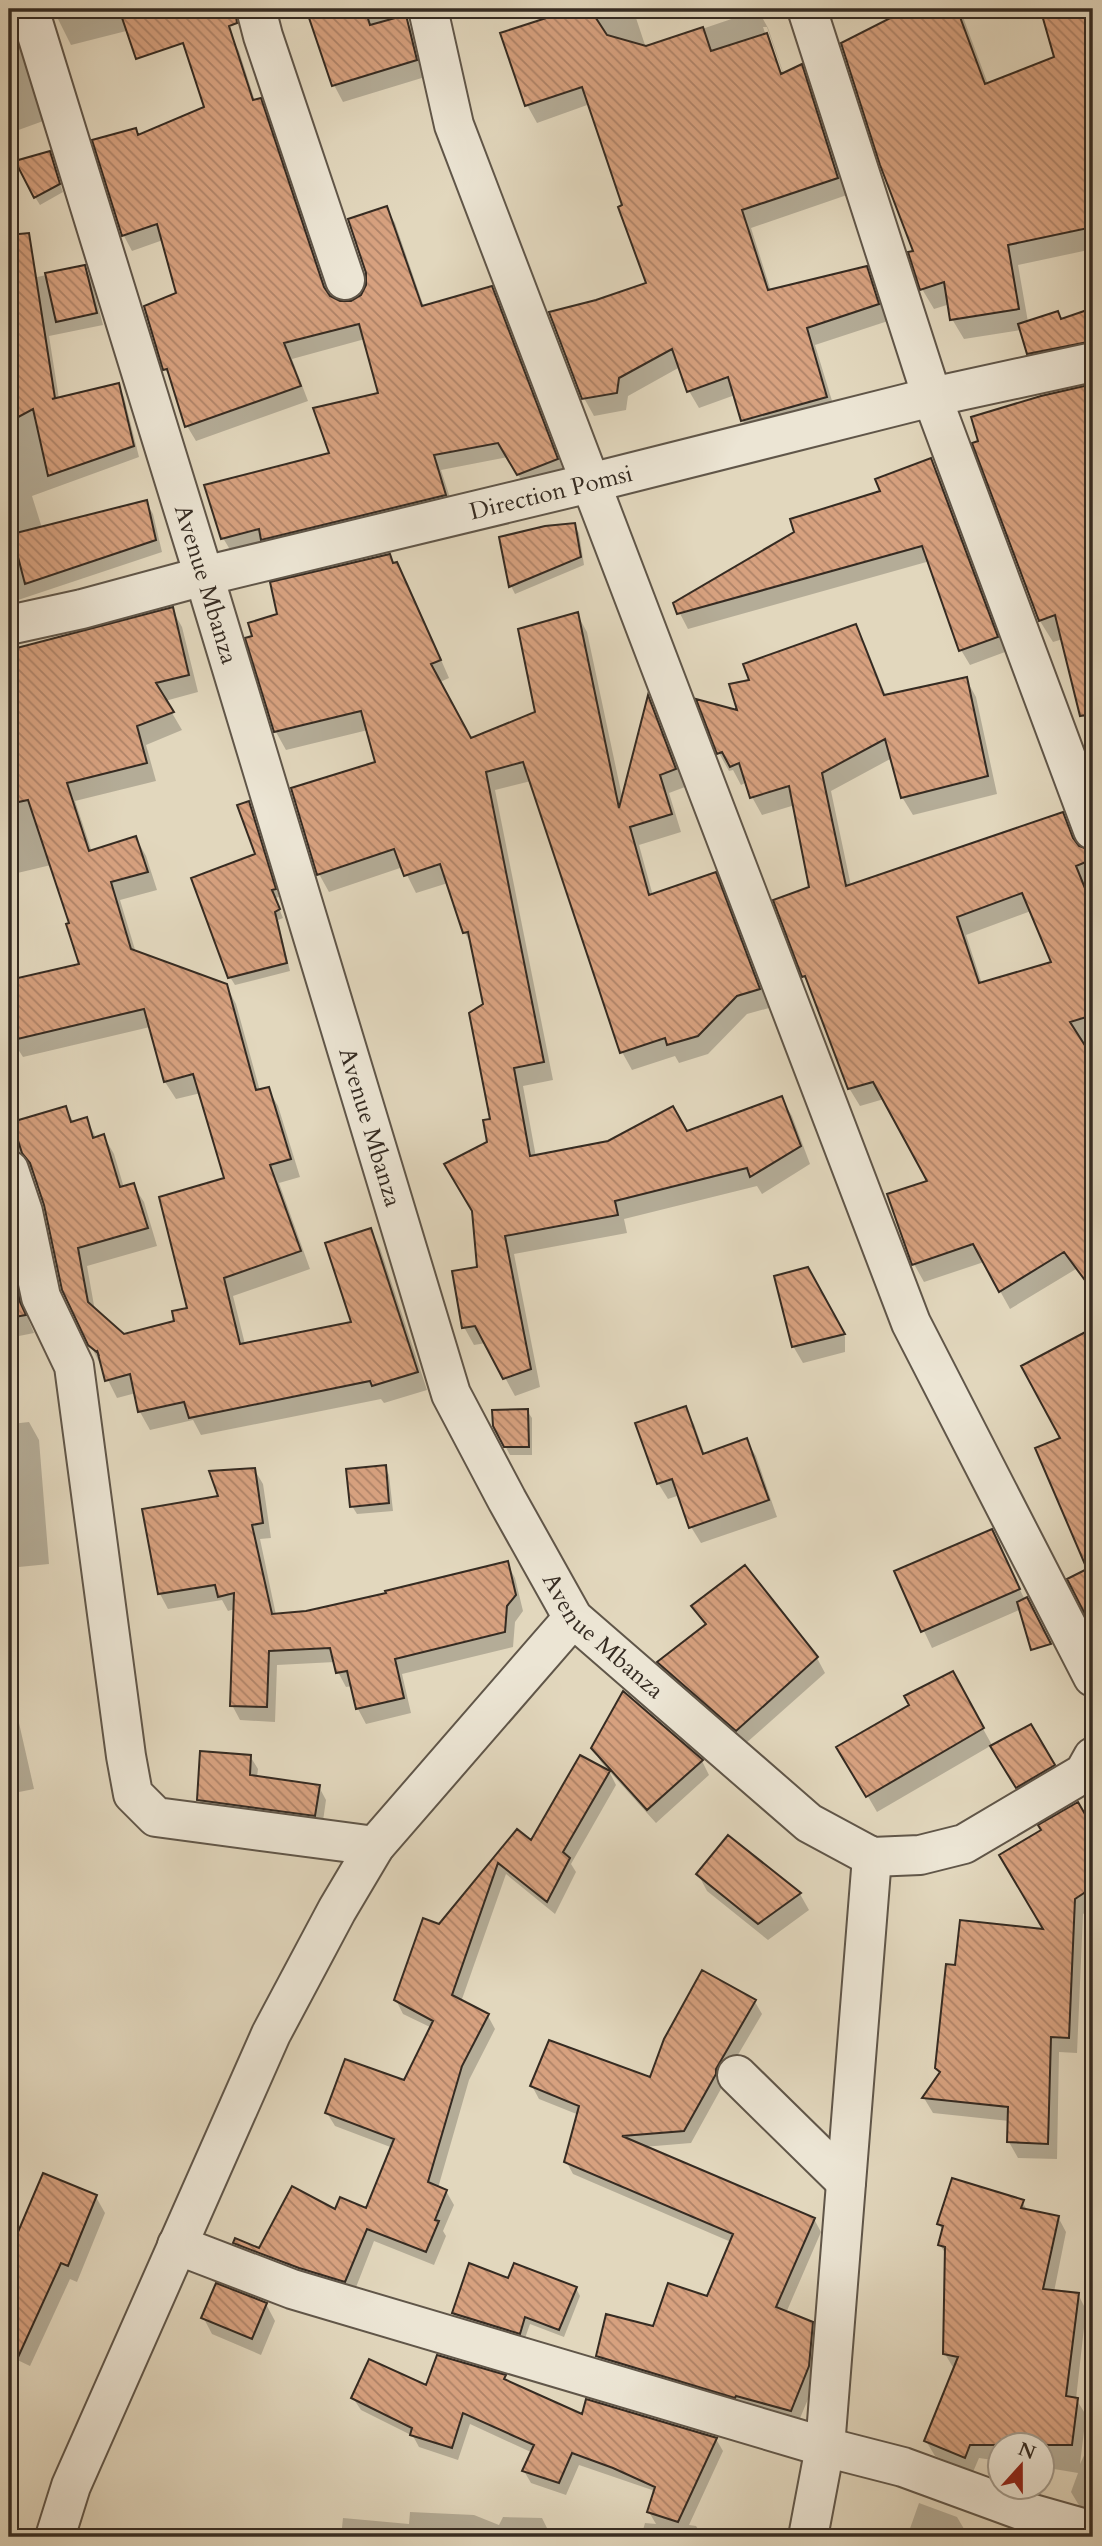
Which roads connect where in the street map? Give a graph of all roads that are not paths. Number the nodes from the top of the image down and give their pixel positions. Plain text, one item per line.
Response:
1 (29, 9) edge
2 (256, 9) edge
3 (428, 9) edge
4 (807, 9) edge
5 (345, 280) dead end
6 (1093, 362) edge
7 (932, 397) junction
8 (590, 483) junction
9 (204, 576) junction
10 (9, 625) edge
11 (1093, 830) edge
12 (9, 1170) edge
13 (573, 1618) junction
14 (1093, 1677) edge
15 (1093, 1757) edge
16 (375, 1846) junction
17 (872, 1857) junction
18 (737, 2075) dead end
19 (846, 2182) junction
20 (177, 2245) junction
21 (825, 2447) junction
22 (1093, 2531) edge
23 (55, 2537) edge
24 (808, 2537) edge

1 - 9 street, Avenue Mbanza
2 - 5 street
3 - 8 street
4 - 7 street
6 - 7 street, Direction Pomsi
7 - 8 street, Direction Pomsi
7 - 11 street
8 - 9 street, Direction Pomsi
8 - 14 street
9 - 10 street, Direction Pomsi
9 - 13 street, Avenue Mbanza
12 - 16 street
13 - 16 street
13 - 17 street, Avenue Mbanza
15 - 17 street
16 - 20 street
17 - 19 street
18 - 19 street
19 - 21 street
20 - 21 street
20 - 23 street
21 - 22 street
21 - 24 street

